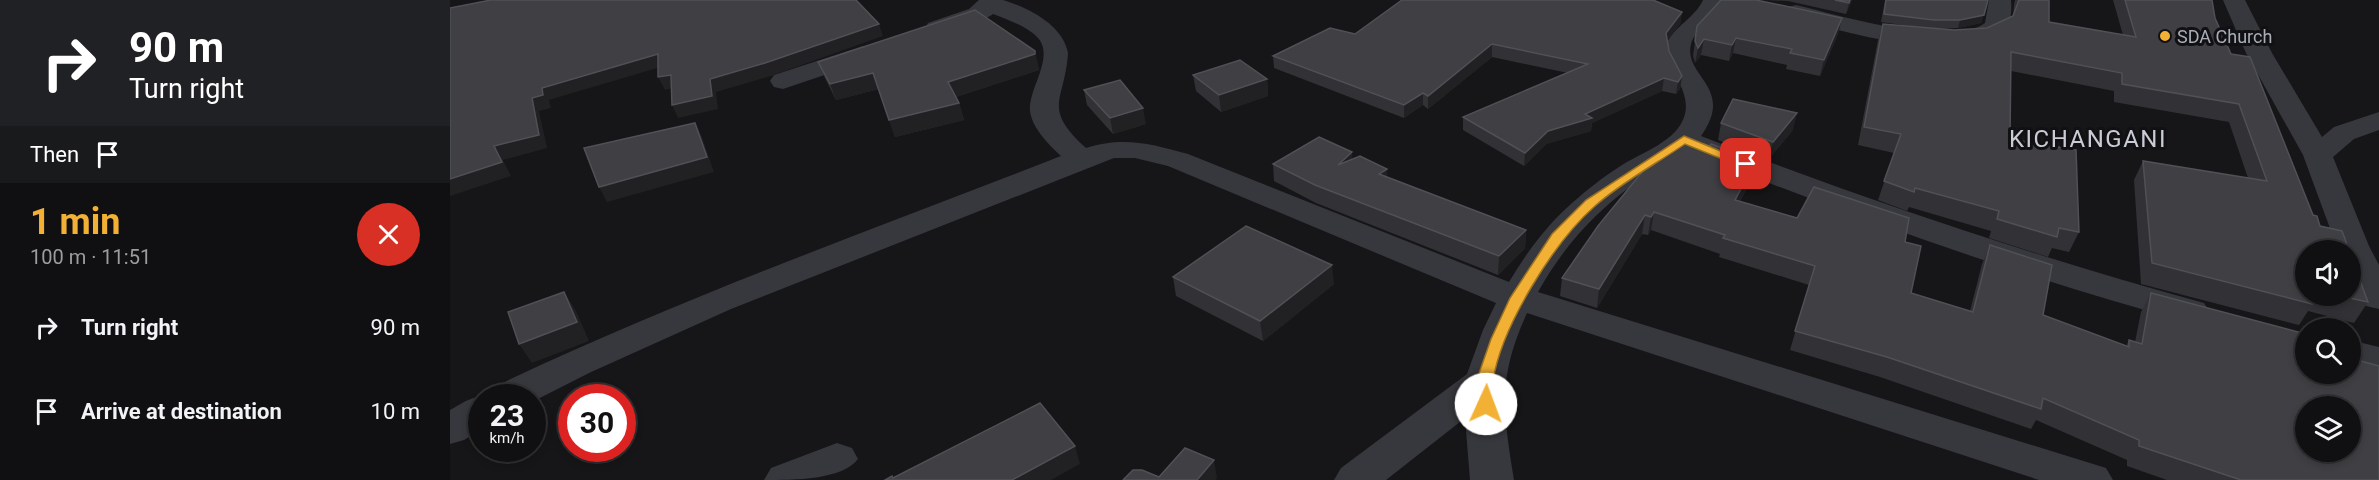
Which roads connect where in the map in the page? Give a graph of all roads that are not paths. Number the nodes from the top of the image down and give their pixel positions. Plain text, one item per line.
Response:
1 (2000, 0) edge
2 (2234, 0) edge
3 (1727, 1) edge
4 (991, 2) edge
5 (1775, 8) edge
6 (915, 36) edge
7 (882, 47) edge
8 (783, 81) dead end
9 (2379, 120) edge
10 (1684, 139) junction
11 (2318, 155) junction
12 (1080, 159) junction
13 (1517, 298) junction
14 (2379, 298) edge
15 (2225, 320) edge
16 (2361, 356) edge
17 (2379, 360) edge
18 (1484, 382) junction
19 (533, 384) edge
20 (468, 418) edge
21 (450, 429) edge
22 (837, 459) dead end
23 (786, 480) edge
24 (1356, 480) edge
25 (1492, 480) edge
26 (2091, 480) edge

1 - 5 street
2 - 11 street
3 - 10 street
4 - 6 street
4 - 12 street
7 - 8 street
9 - 11 street
10 - 13 street
10 - 15 street
11 - 14 street
12 - 13 street
12 - 19 street
13 - 18 street
13 - 26 street
16 - 17 street
18 - 24 street
18 - 25 street
20 - 21 street
22 - 23 street

